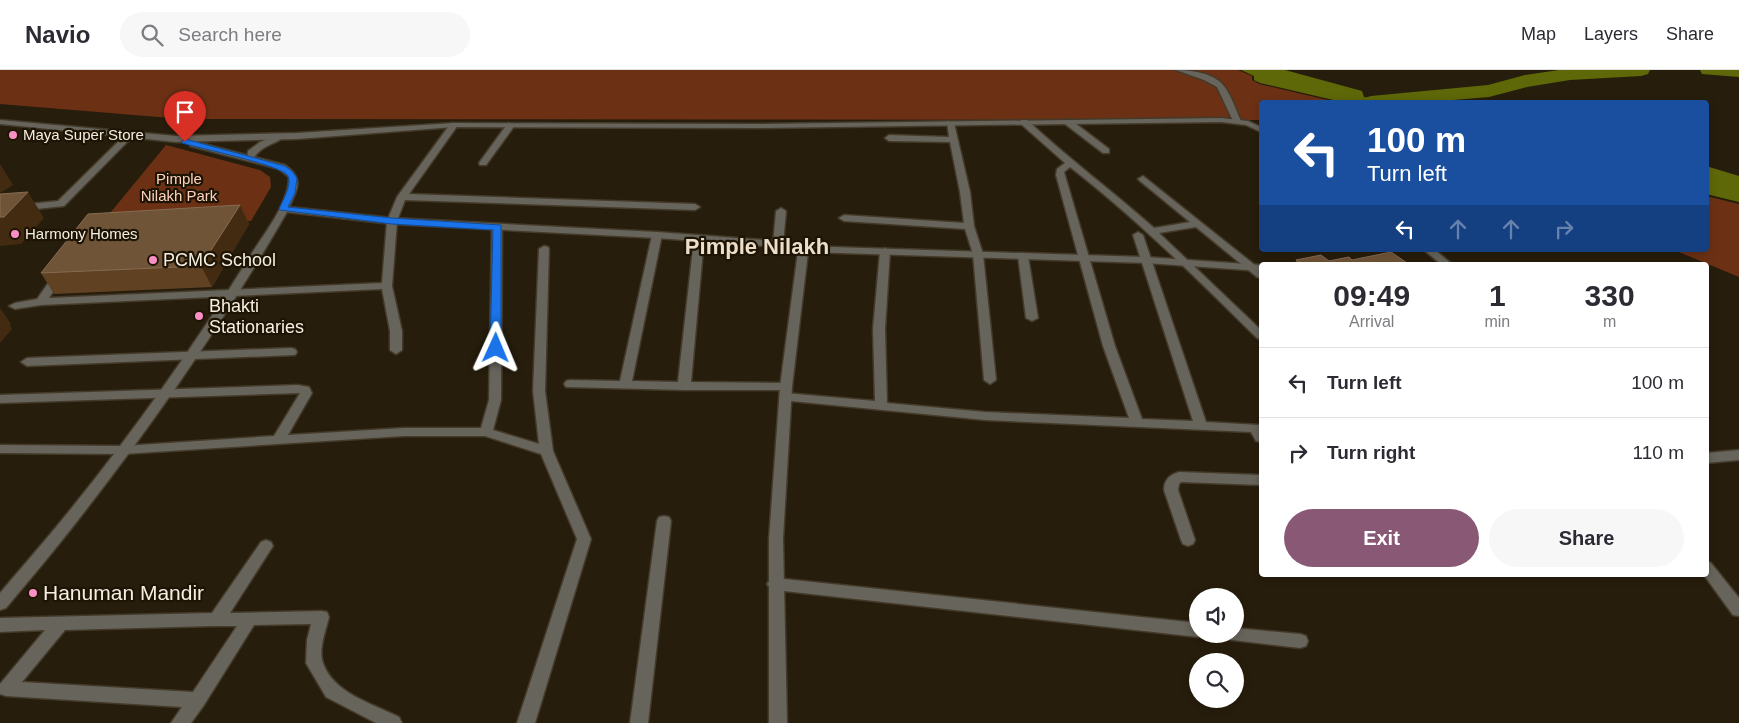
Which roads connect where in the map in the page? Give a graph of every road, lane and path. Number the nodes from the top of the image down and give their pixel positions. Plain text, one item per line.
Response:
1 (1180, 70) edge
2 (1237, 121) junction
3 (0, 122) edge
4 (1024, 122) junction
5 (1068, 122) junction
6 (950, 123) junction
7 (454, 125) junction
8 (511, 125) junction
9 (1259, 129) edge
10 (130, 135) junction
11 (280, 137) junction
12 (889, 138) dead end
13 (176, 140) junction
14 (954, 140) junction
15 (1106, 151) dead end
16 (250, 158) junction
17 (483, 163) dead end
18 (1070, 163) junction
19 (1143, 179) dead end
20 (402, 197) junction
21 (695, 207) dead end
22 (283, 209) junction
23 (0, 210) edge
24 (781, 211) dead end
25 (844, 218) dead end
26 (392, 221) junction
27 (1199, 224) junction
28 (969, 226) junction
29 (497, 227) junction
30 (1151, 231) junction
31 (657, 235) junction
32 (1138, 235) dead end
33 (699, 239) junction
34 (778, 244) junction
35 (544, 249) dead end
36 (803, 249) junction
37 (885, 251) junction
38 (1432, 252) edge
39 (978, 254) junction
40 (1023, 256) junction
41 (1084, 258) junction
42 (1146, 260) junction
43 (1444, 262) edge
44 (68, 263) edge
45 (1187, 263) junction
46 (1259, 270) edge
47 (387, 286) junction
48 (233, 293) junction
49 (41, 302) junction
50 (15, 306) dead end
51 (1032, 318) dead end
52 (1259, 334) edge
53 (396, 350) dead end
54 (291, 352) dead end
55 (190, 357) junction
56 (27, 362) dead end
57 (990, 380) dead end
58 (570, 384) dead end
59 (625, 385) junction
60 (684, 386) junction
61 (786, 392) junction
62 (165, 393) junction
63 (0, 399) edge
64 (881, 406) junction
65 (1138, 424) junction
66 (1201, 425) junction
67 (486, 432) junction
68 (1259, 434) edge
69 (280, 439) junction
70 (0, 449) edge
71 (123, 450) junction
72 (546, 451) junction
73 (1739, 455) edge
74 (1709, 458) edge
75 (1259, 480) edge
76 (664, 521) dead end
77 (1188, 540) dead end
78 (266, 546) dead end
79 (1709, 571) edge
80 (776, 584) junction
81 (0, 604) edge
82 (1739, 610) edge
83 (249, 620) junction
84 (216, 621) junction
85 (60, 624) junction
86 (0, 626) edge
87 (1189, 629) edge
88 (1244, 636) edge
89 (1300, 642) dead end
90 (3, 692) edge
91 (198, 700) junction
92 (382, 720) edge
93 (180, 723) edge
94 (526, 723) edge
95 (639, 723) edge
96 (778, 723) edge

1 - 2 street
2 - 5 street
2 - 9 street
3 - 10 street
4 - 5 street
4 - 6 street
4 - 18 street
5 - 15 street
6 - 8 street
6 - 14 street
7 - 8 street
7 - 11 street
7 - 20 street
8 - 17 street
10 - 13 street
10 - 23 street
11 - 13 street
11 - 16 street
12 - 14 street
13 - 16 street
14 - 28 street
16 - 22 street
18 - 30 street
18 - 41 street
19 - 27 street
20 - 21 street
20 - 26 street
22 - 26 street
22 - 48 street
24 - 34 street
25 - 28 street
26 - 29 street
26 - 47 street
27 - 30 street
27 - 46 street
28 - 39 street
29 - 31 street
29 - 67 street
30 - 45 street
31 - 33 street
31 - 59 street
32 - 42 street
33 - 34 street
33 - 60 street
34 - 36 street
35 - 72 street
36 - 37 street
36 - 61 street
37 - 39 street
37 - 64 street
38 - 43 street
39 - 40 street
39 - 57 street
40 - 41 street
40 - 51 street
41 - 42 street
41 - 65 street
42 - 45 street
42 - 66 street
44 - 49 street
45 - 46 street
45 - 52 street
47 - 48 street
47 - 53 street
48 - 49 street
48 - 55 street
49 - 50 street
54 - 55 street
55 - 56 street
55 - 62 street
58 - 59 street
59 - 60 street
60 - 61 street
61 - 64 street
61 - 80 street
62 - 63 street
62 - 69 street
62 - 71 street
64 - 65 street
65 - 66 street
66 - 68 street
67 - 69 street
67 - 72 street
69 - 71 street
70 - 71 street
71 - 81 street
72 - 94 street
73 - 74 street
75 - 77 street
76 - 95 street
78 - 84 street
79 - 82 street
80 - 87 street
80 - 96 street
83 - 84 street
83 - 91 street
83 - 92 street
84 - 85 street
85 - 86 street
85 - 90 street
88 - 89 street
90 - 91 street
91 - 93 street

